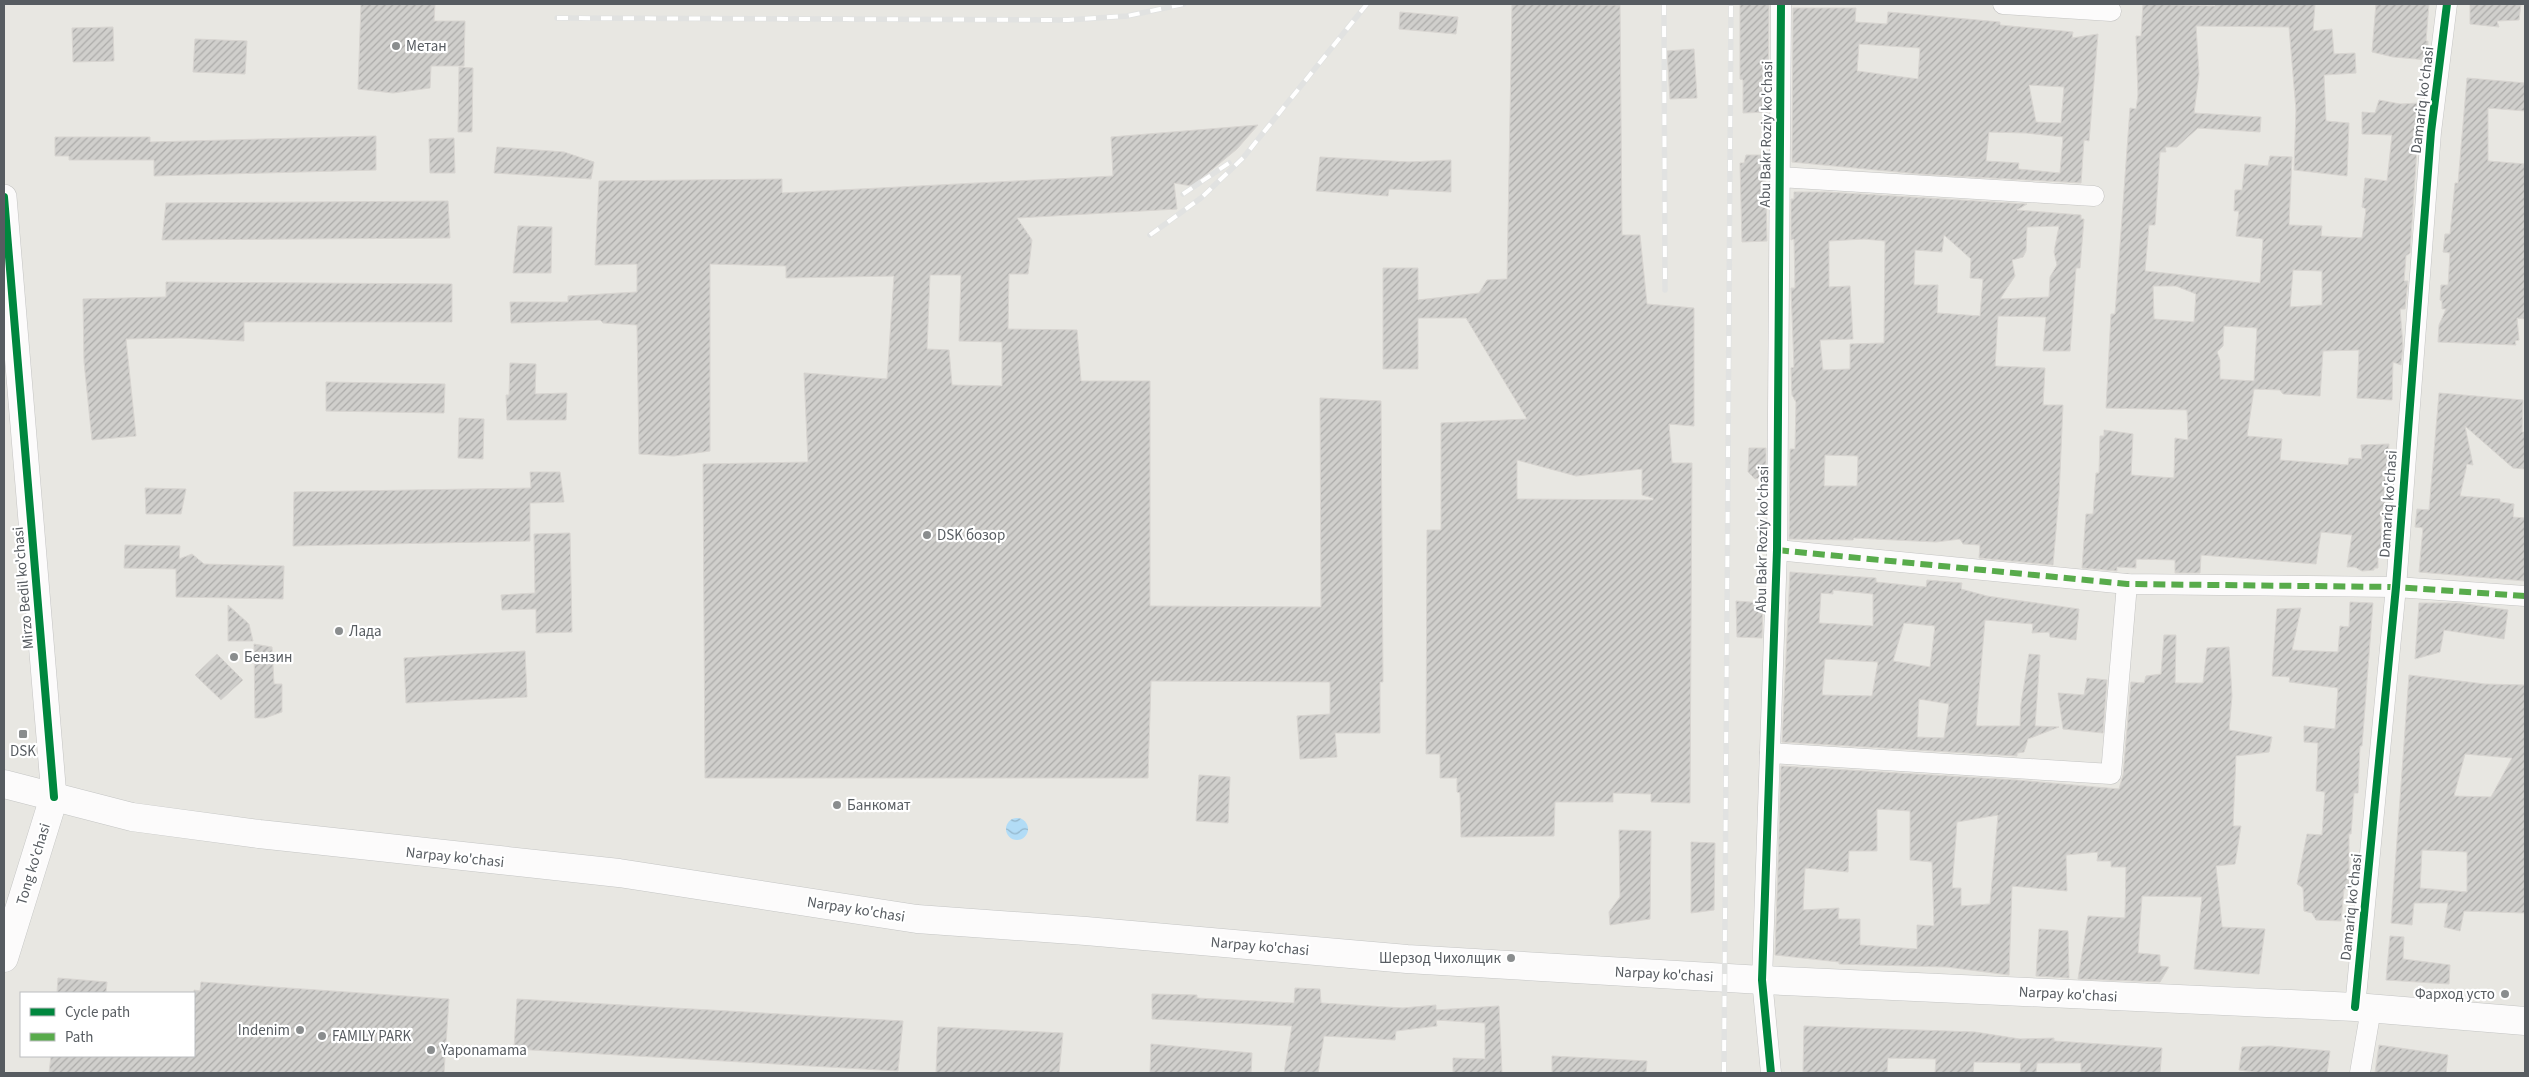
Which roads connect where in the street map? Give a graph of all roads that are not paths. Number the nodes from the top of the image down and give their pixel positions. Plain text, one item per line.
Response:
1 (1781, 4) edge
2 (2003, 4) edge
3 (2447, 4) edge
4 (2111, 11) dead end
5 (1779, 177) junction
6 (2094, 196) dead end
7 (4, 197) edge
8 (1778, 550) junction
9 (2127, 584) junction
10 (2396, 587) junction
11 (2525, 596) edge
12 (1770, 754) junction
13 (4, 784) edge
14 (54, 798) junction
15 (4, 958) edge
16 (1762, 980) junction
17 (2363, 1008) junction
18 (2525, 1021) edge
19 (1772, 1073) edge
20 (2360, 1073) edge

1 - 5 street, Abu Bakr Roziy ko'chasi
2 - 4 street
3 - 10 street, Damariq ko'chasi
5 - 6 street
5 - 8 street, Abu Bakr Roziy ko'chasi
7 - 14 street, Mirzo Bedil ko'chasi
8 - 9 street
8 - 12 street, Abu Bakr Roziy ko'chasi
9 - 10 street
9 - 12 street
10 - 11 street
10 - 17 street, Damariq ko'chasi
12 - 16 street, Abu Bakr Roziy ko'chasi
13 - 14 main road, Narpay ko'chasi
14 - 15 main road, Tong ko'chasi
14 - 16 main road, Narpay ko'chasi
16 - 17 main road, Narpay ko'chasi
16 - 19 street, Abu Bakr Roziy ko'chasi
17 - 18 main road, Narpay ko'chasi
17 - 20 street, Damariq ko'chasi

